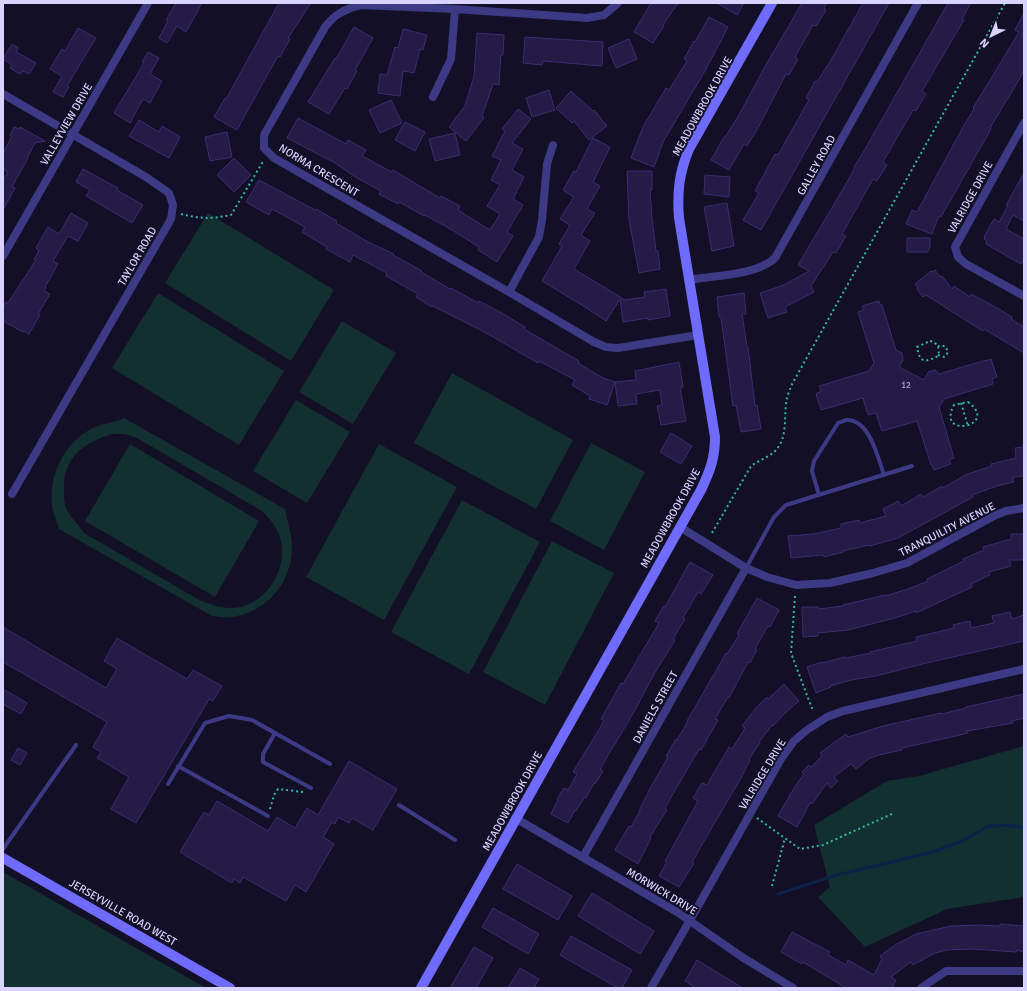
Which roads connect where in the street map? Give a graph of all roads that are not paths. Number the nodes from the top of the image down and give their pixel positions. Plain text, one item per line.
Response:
1 (148, 3) edge
2 (618, 3) edge
3 (772, 3) edge
4 (918, 3) edge
5 (455, 9) junction
6 (3, 94) edge
7 (433, 97) dead end
8 (1024, 123) edge
9 (74, 134) junction
10 (553, 145) dead end
11 (3, 256) edge
12 (690, 280) junction
13 (509, 292) junction
14 (1024, 296) edge
15 (698, 334) junction
16 (912, 466) dead end
17 (884, 475) junction
18 (12, 494) dead end
19 (819, 495) junction
20 (1024, 508) edge
21 (680, 527) junction
22 (746, 568) junction
23 (1024, 669) edge
24 (275, 733) junction
25 (76, 745) dead end
26 (330, 764) dead end
27 (178, 766) junction
28 (168, 784) dead end
29 (309, 790) road end
30 (399, 805) dead end
31 (268, 816) road end
32 (515, 818) junction
33 (456, 840) dead end
34 (3, 849) edge
35 (583, 857) junction
36 (3, 858) edge
37 (690, 920) junction
38 (1024, 971) edge
39 (230, 988) edge
40 (421, 988) edge
41 (650, 988) edge
42 (794, 988) edge
43 (921, 988) edge

1 - 9 street, VALLEYVIEW DRIVE
2 - 5 street, NORMA CRESCENT
3 - 12 street, MEADOWBROOK DRIVE
4 - 12 street, GALLEY ROAD
5 - 7 street
5 - 13 street, NORMA CRESCENT
6 - 9 street
8 - 14 street, VALRIDGE DRIVE
9 - 11 street, VALLEYVIEW DRIVE
9 - 18 street, TAYLOR ROAD
10 - 13 street
12 - 15 street, MEADOWBROOK DRIVE
13 - 15 street, NORMA CRESCENT
15 - 21 street, MEADOWBROOK DRIVE
16 - 17 lane
17 - 19 lane
17 - 19 lane
19 - 22 lane
20 - 22 street, TRANQUILITY AVENUE
21 - 22 street, TRANQUILITY AVENUE
21 - 32 street, MEADOWBROOK DRIVE
22 - 35 street, DANIELS STREET
23 - 37 street, VALRIDGE DRIVE
24 - 26 lane
24 - 27 lane
24 - 29 lane
25 - 34 lane
27 - 28 lane
27 - 31 lane
30 - 33 lane
32 - 35 street, MORWICK DRIVE
32 - 40 street, MEADOWBROOK DRIVE
35 - 37 street, MORWICK DRIVE
36 - 39 street, JERSEYVILLE ROAD WEST
37 - 41 street, VALRIDGE DRIVE
37 - 42 street, MORWICK DRIVE
38 - 43 street

